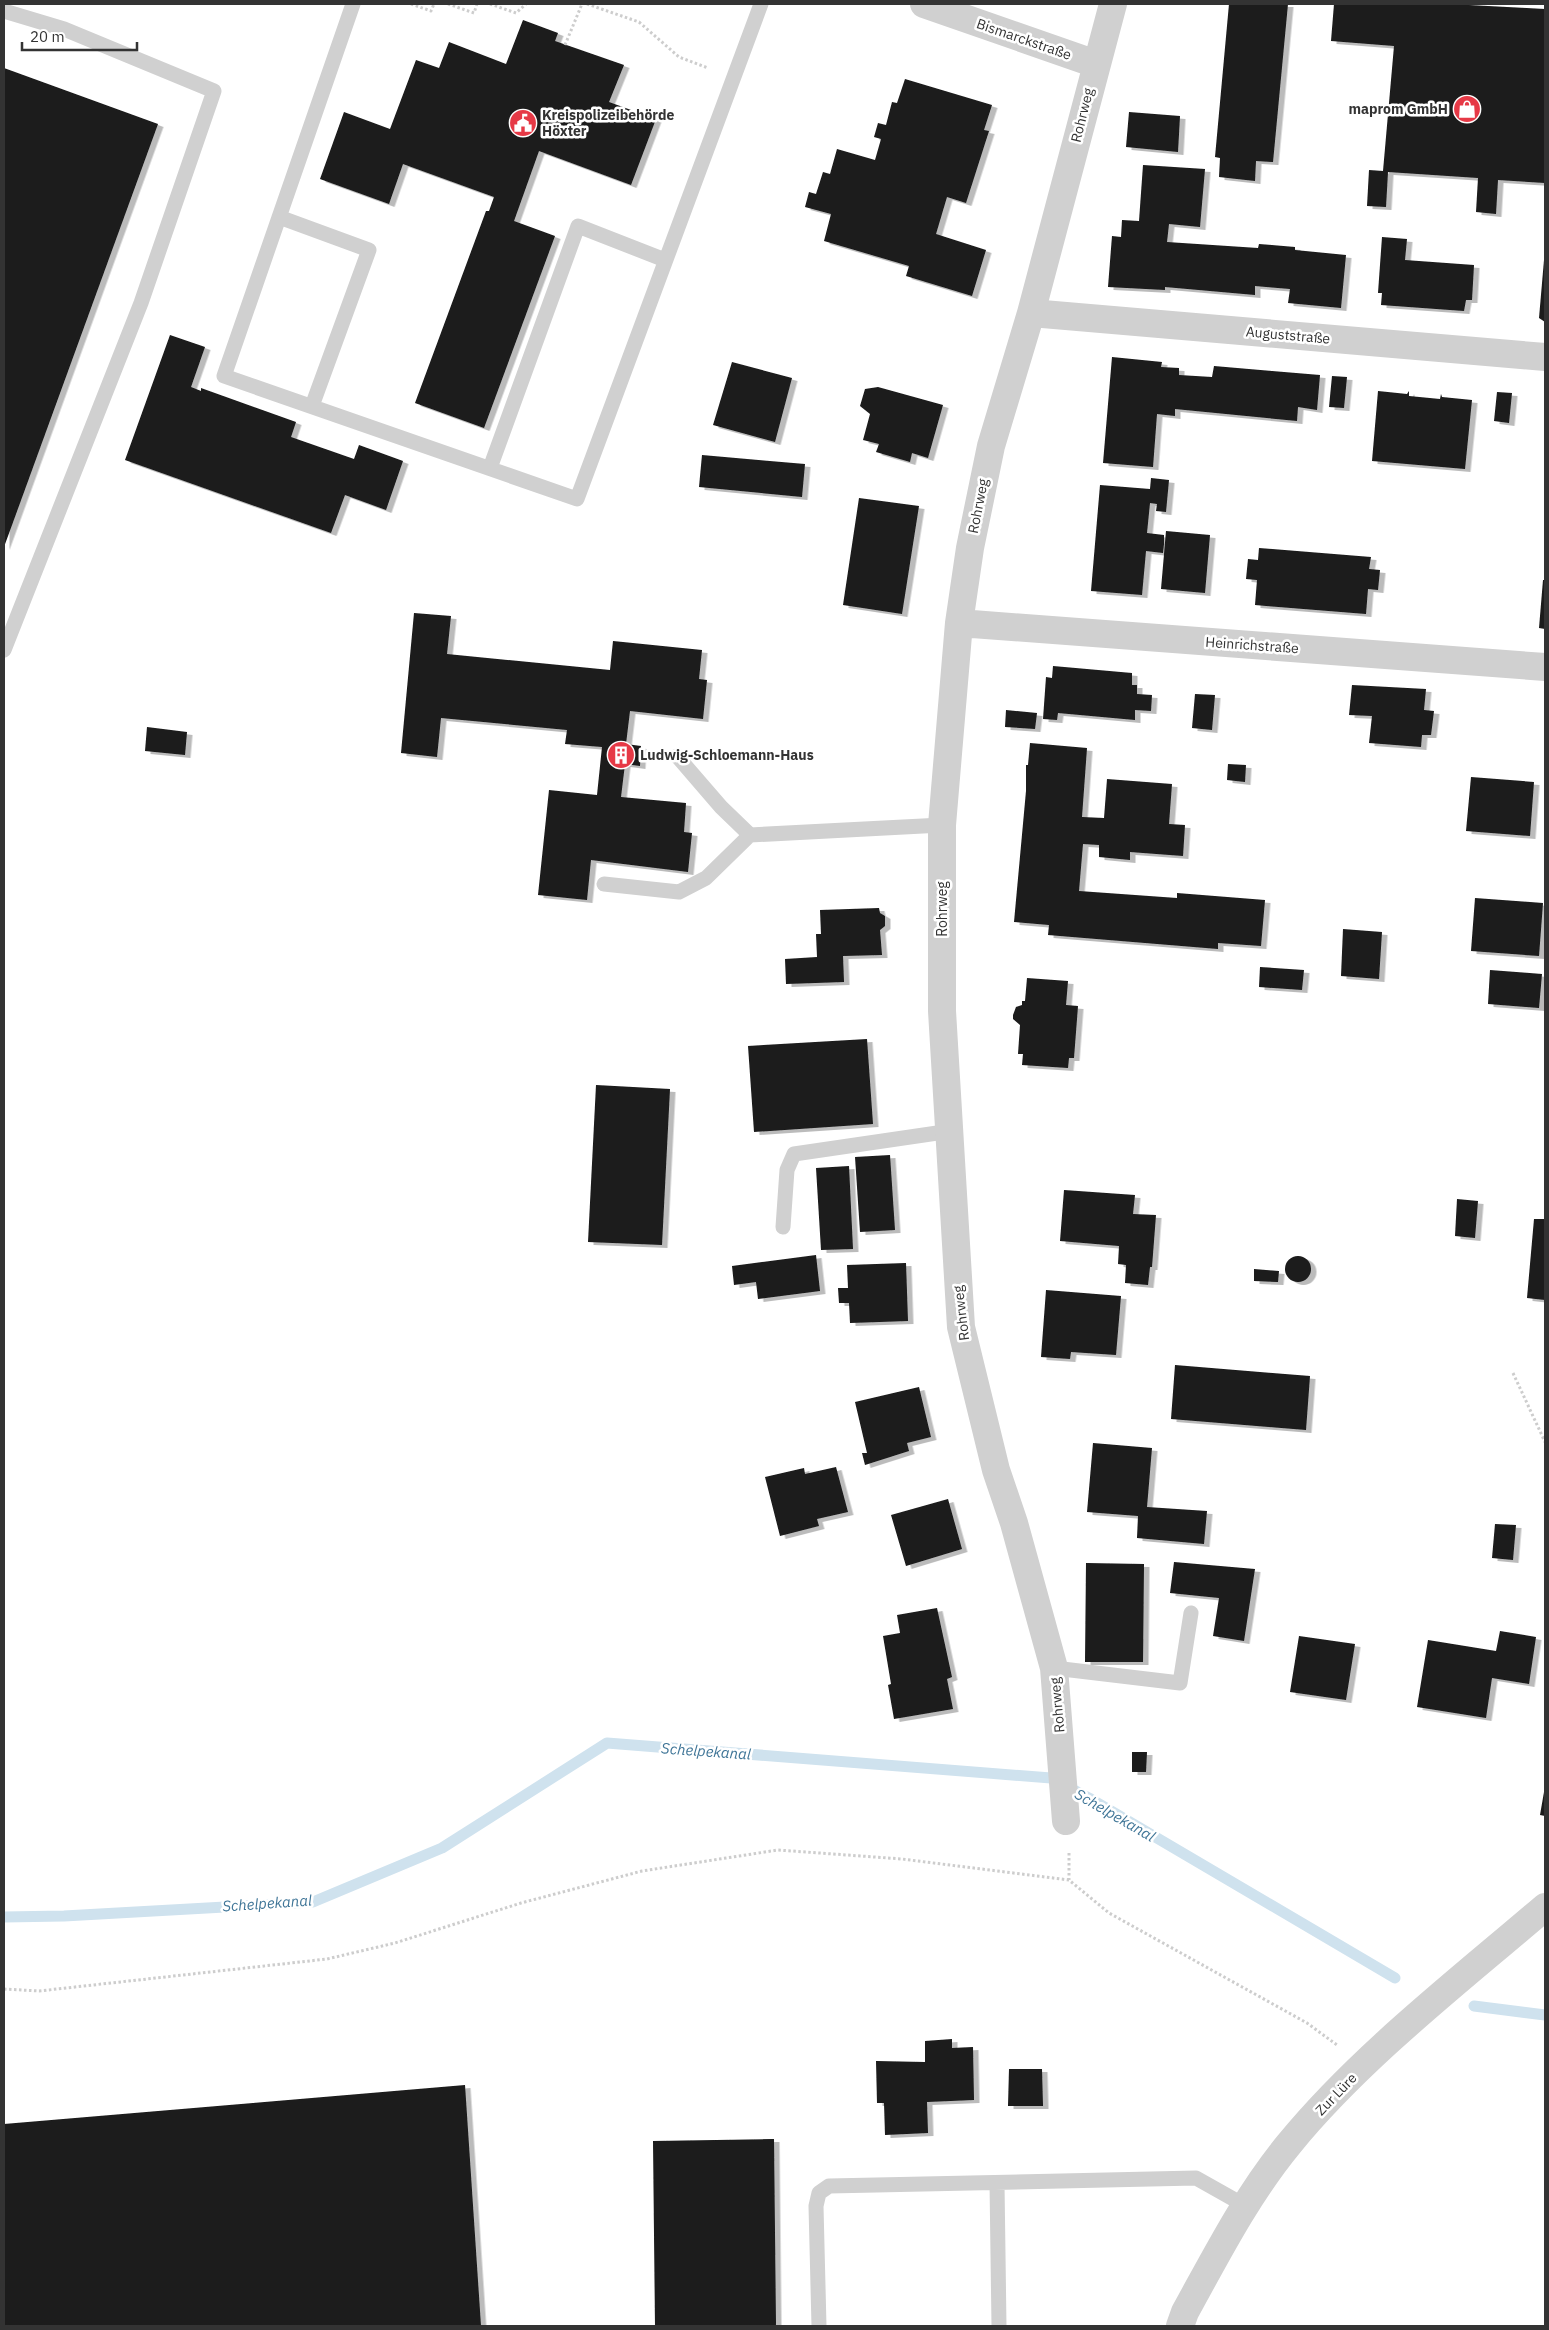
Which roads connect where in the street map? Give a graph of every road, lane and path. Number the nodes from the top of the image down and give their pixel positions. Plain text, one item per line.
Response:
1 (352, 4) edge
2 (411, 4) edge
3 (434, 4) edge
4 (448, 4) edge
5 (477, 4) edge
6 (490, 4) edge
7 (526, 4) edge
8 (582, 4) edge
9 (587, 4) edge
10 (762, 4) edge
11 (924, 4) edge
12 (1113, 4) edge
13 (4, 10) edge
14 (565, 45) dead end
15 (1096, 64) junction
16 (734, 78) junction
17 (279, 217) junction
18 (665, 260) junction
19 (1031, 313) junction
20 (1545, 357) edge
21 (312, 406) junction
22 (490, 468) junction
23 (959, 623) junction
24 (4, 650) edge
25 (1545, 667) edge
26 (677, 756) dead end
27 (942, 825) junction
28 (750, 834) junction
29 (604, 884) dead end
30 (951, 1131) junction
31 (783, 1227) dead end
32 (1513, 1373) dead end
33 (1545, 1442) edge
34 (1191, 1613) dead end
35 (1054, 1668) junction
36 (1066, 1820) dead end
37 (1545, 1907) edge
38 (4, 1989) edge
39 (1364, 2064) junction
40 (997, 2183) junction
41 (1244, 2206) junction
42 (819, 2326) edge
43 (999, 2326) edge
44 (1180, 2326) edge

1 - 17 lane
2 - 3 path
4 - 5 path
6 - 7 path
8 - 14 path
9 - 16 path
10 - 16 lane
11 - 15 street, Bismarckstraße
12 - 15 street, Rohrweg
13 - 24 lane
15 - 19 street, Rohrweg
16 - 18 lane
17 - 21 lane
17 - 21 lane
18 - 22 lane
18 - 22 lane
19 - 20 street, Auguststraße
19 - 23 street, Rohrweg
21 - 22 lane
23 - 25 street, Heinrichstraße
23 - 27 street, Rohrweg
26 - 28 lane
27 - 28 lane
27 - 30 street, Rohrweg
28 - 29 lane
30 - 31 lane
30 - 35 street, Rohrweg
32 - 33 path
34 - 35 lane
35 - 36 street, Rohrweg
37 - 39 street, Zur Lüre
38 - 39 path
39 - 41 street, Zur Lüre
40 - 41 lane
40 - 42 lane
40 - 43 lane
41 - 44 street, Zur Lüre

